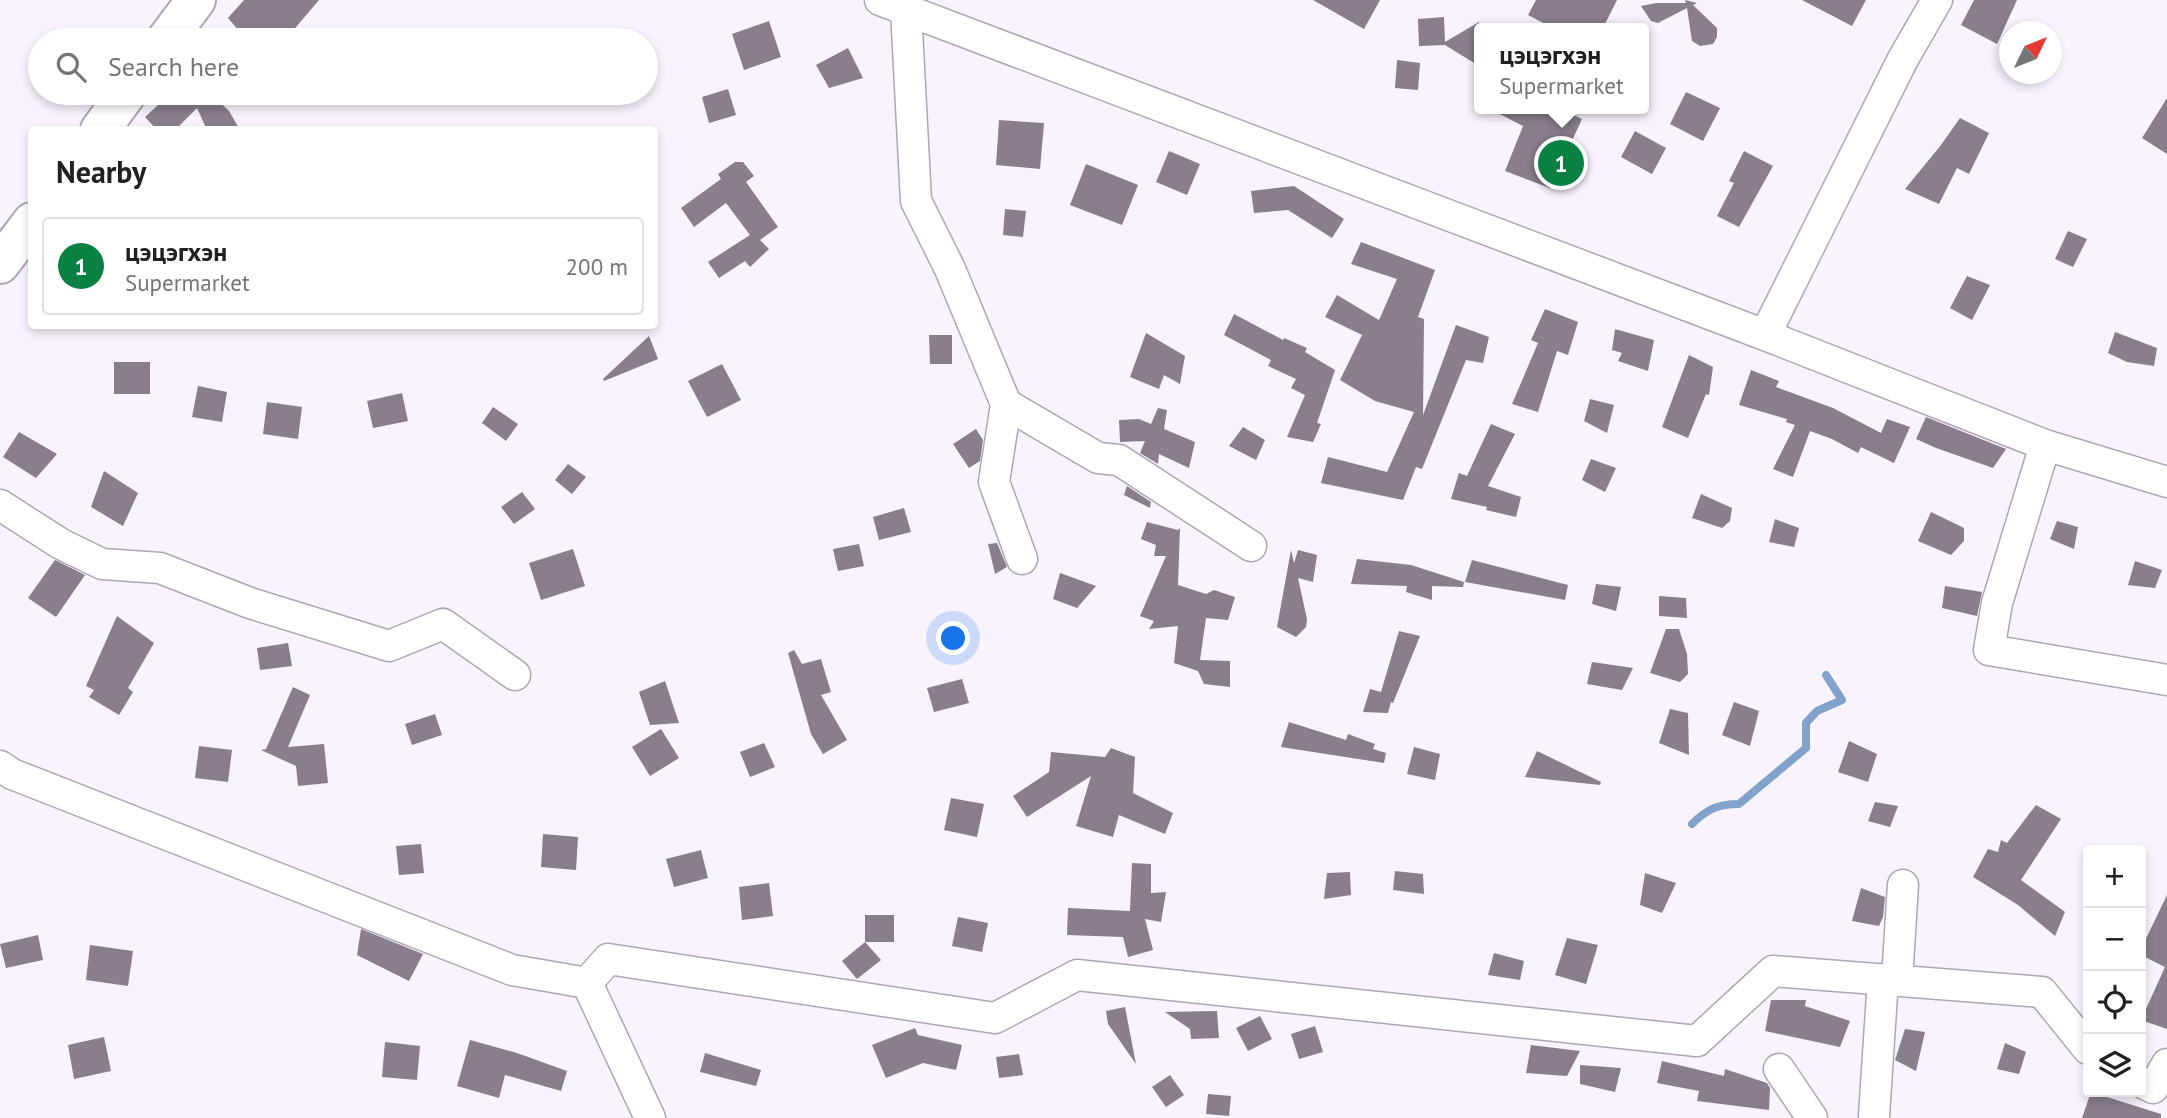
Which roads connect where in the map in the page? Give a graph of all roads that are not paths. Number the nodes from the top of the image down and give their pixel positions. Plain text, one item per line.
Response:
1 (196, 0) edge
2 (1937, 0) edge
3 (893, 5) edge
4 (175, 28) edge
5 (118, 105) edge
6 (103, 126) edge
7 (28, 227) edge
8 (0, 264) edge
9 (1765, 335) junction
10 (1006, 404) junction
11 (2045, 445) junction
12 (2167, 482) edge
13 (0, 505) edge
14 (1251, 546) dead end
15 (1022, 559) dead end
16 (515, 675) dead end
17 (2167, 680) edge
18 (0, 766) edge
19 (1903, 885) dead end
20 (1890, 980) junction
21 (587, 983) junction
22 (2083, 1043) edge
23 (2167, 1064) edge
24 (1779, 1069) dead end
25 (2146, 1084) edge
26 (1804, 1114) edge
27 (1874, 1116) dead end
28 (650, 1118) edge

1 - 4 main road
2 - 9 street
3 - 9 street
3 - 10 street
5 - 6 main road
7 - 8 main road
9 - 11 street
10 - 14 street
10 - 15 street
11 - 12 street
11 - 17 street
13 - 16 street
18 - 21 street
19 - 20 street
20 - 21 street
20 - 22 street
20 - 27 street
21 - 28 street
23 - 25 street
24 - 26 street

